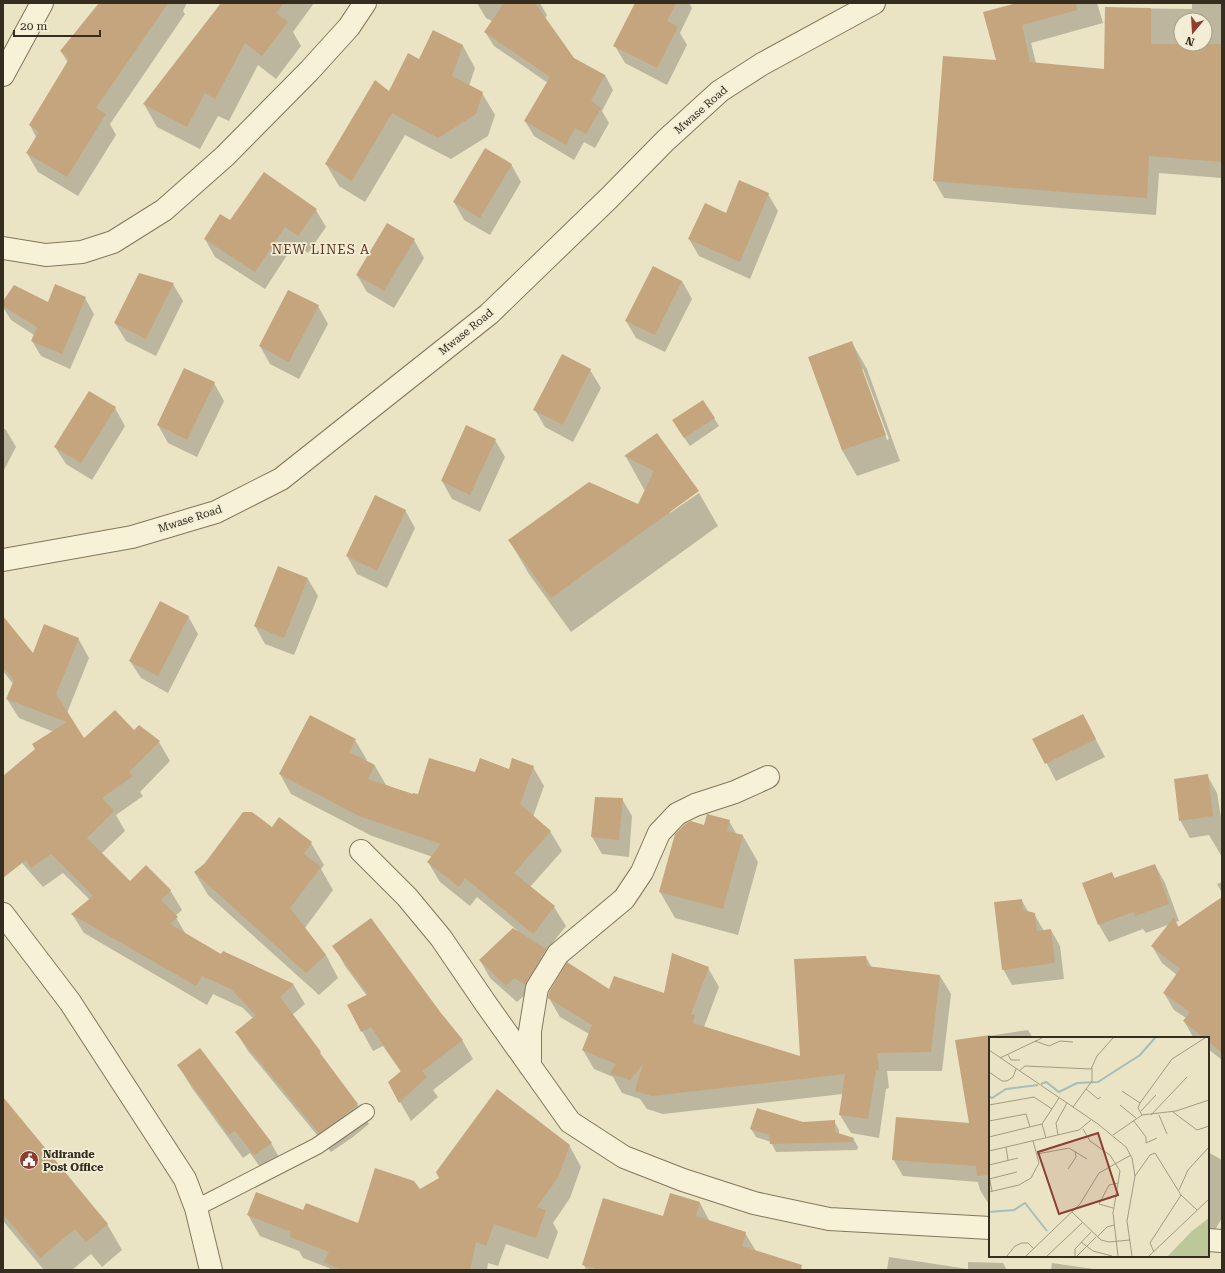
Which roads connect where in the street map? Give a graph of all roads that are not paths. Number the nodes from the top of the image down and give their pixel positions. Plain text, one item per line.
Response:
1 (42, 3) edge
2 (365, 3) edge
3 (874, 3) edge
4 (3, 75) edge
5 (3, 248) edge
6 (3, 560) edge
7 (768, 777) dead end
8 (361, 850) dead end
9 (3, 914) edge
10 (530, 1066) junction
11 (366, 1112) dead end
12 (196, 1208) junction
13 (989, 1228) edge
14 (1209, 1240) edge
15 (1222, 1240) edge
16 (211, 1270) edge

1 - 4 street
2 - 5 street
3 - 6 street, Mwase Road
7 - 10 street
8 - 10 street
9 - 12 street
10 - 13 street
11 - 12 lane
12 - 16 street
14 - 15 street

